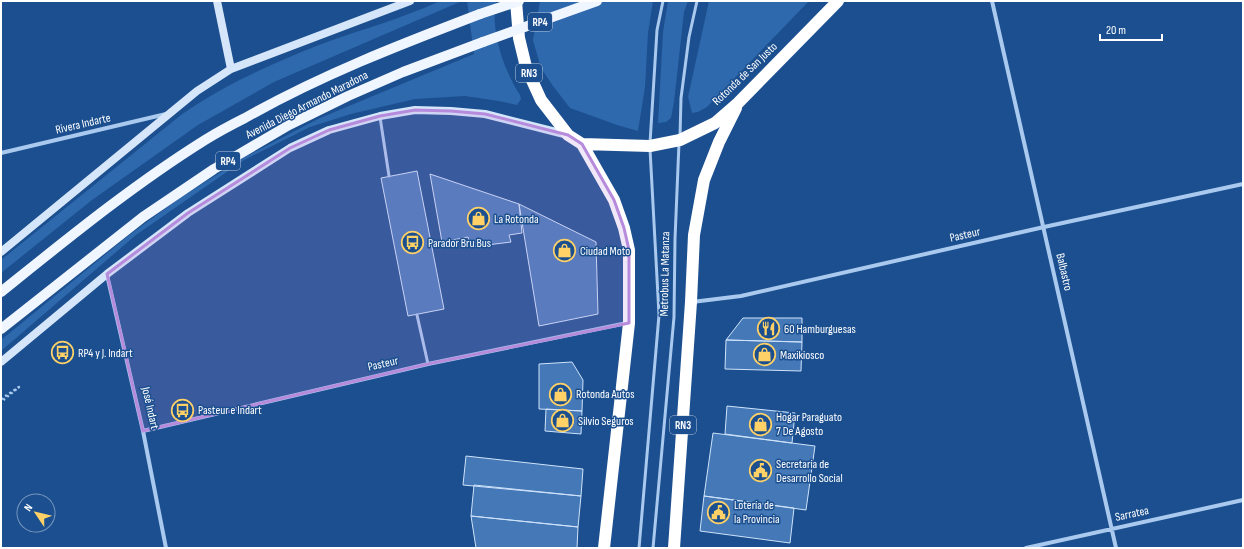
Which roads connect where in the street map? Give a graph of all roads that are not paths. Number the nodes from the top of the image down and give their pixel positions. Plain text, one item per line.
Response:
1 (217, 1) edge
2 (410, 1) edge
3 (516, 1) edge
4 (520, 1) edge
5 (597, 1) edge
6 (663, 1) edge
7 (697, 1) edge
8 (838, 1) edge
9 (992, 1) edge
10 (231, 69) junction
11 (738, 103) junction
12 (169, 114) junction
13 (380, 116) junction
14 (568, 135) junction
15 (680, 140) junction
16 (582, 144) junction
17 (650, 146) junction
18 (1, 153) edge
19 (389, 176) dead end
20 (1243, 184) edge
21 (1044, 227) junction
22 (1, 252) edge
23 (107, 274) junction
24 (1, 292) edge
25 (691, 302) junction
26 (418, 316) dead end
27 (629, 323) junction
28 (1, 329) edge
29 (1, 362) edge
30 (428, 364) junction
31 (143, 431) junction
32 (1243, 500) edge
33 (1112, 528) junction
34 (166, 548) edge
35 (604, 548) edge
36 (639, 548) edge
37 (653, 548) edge
38 (674, 548) edge
39 (1026, 548) edge
40 (1116, 548) edge

1 - 10 street
2 - 10 street
3 - 14 highway, RN3
4 - 24 main road, Avenida Diego Armando Maradona / RP4, bridge
5 - 28 main road, Avenida Diego Armando Maradona / RP4, bridge
6 - 17 lane, Metrobus La Matanza
7 - 15 lane, Metrobus La Matanza
8 - 11 highway, Rotonda de San Justo / RN3
9 - 21 street, Balbastro
10 - 12 street
11 - 15 highway, Rotonda de San Justo / RN3
11 - 25 highway, RN3
12 - 18 street, Rivera Indarte
12 - 22 street
13 - 14 street
13 - 19 lane
13 - 23 street
14 - 16 highway, RN3
15 - 17 highway, Rotonda de San Justo / RN3
15 - 37 lane, Metrobus La Matanza
16 - 17 highway, Rotonda de San Justo / RN3
16 - 27 highway, RN3
17 - 36 lane, Metrobus La Matanza
20 - 21 street, Pasteur
21 - 25 street, Pasteur
21 - 33 street, Balbastro
23 - 29 street
23 - 31 street, José Indart
25 - 38 highway, RN3
26 - 30 lane
27 - 30 street, Pasteur
27 - 35 highway, RN3
30 - 31 street, Pasteur
31 - 34 street, José Indart
32 - 33 street, Sarratea
33 - 39 street, Sarratea
33 - 40 street, Balbastro

